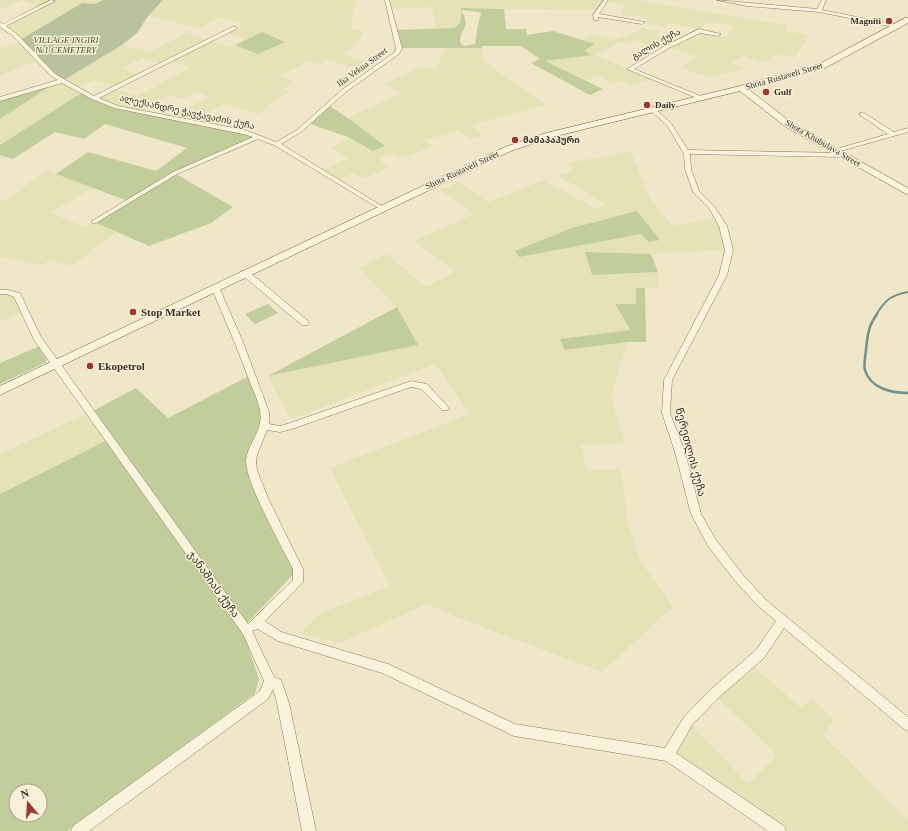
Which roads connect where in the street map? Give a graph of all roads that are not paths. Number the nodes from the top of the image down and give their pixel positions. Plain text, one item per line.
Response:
1 (387, 0) edge
2 (606, 0) edge
3 (719, 0) edge
4 (824, 0) edge
5 (53, 1) edge
6 (748, 2) edge
7 (819, 11) junction
8 (908, 20) edge
9 (642, 22) dead end
10 (1, 25) edge
11 (898, 26) junction
12 (234, 28) dead end
13 (718, 34) dead end
14 (62, 81) junction
15 (742, 88) junction
16 (94, 98) junction
17 (701, 98) junction
18 (0, 99) edge
19 (652, 109) junction
20 (862, 114) dead end
21 (908, 130) edge
22 (893, 134) junction
23 (258, 137) junction
24 (276, 144) junction
25 (835, 150) junction
26 (686, 152) junction
27 (843, 156) junction
28 (908, 192) edge
29 (382, 208) junction
30 (94, 222) dead end
31 (245, 273) junction
32 (215, 287) junction
33 (0, 292) edge
34 (305, 323) dead end
35 (57, 364) junction
36 (0, 391) edge
37 (445, 408) dead end
38 (265, 426) junction
39 (782, 621) junction
40 (257, 622) junction
41 (247, 630) junction
42 (270, 681) junction
43 (908, 725) edge
44 (668, 755) junction
45 (78, 831) edge
46 (309, 831) edge
47 (779, 831) edge

1 - 24 street, Ilia Vekua Street
2 - 9 street
3 - 6 street
4 - 7 street
5 - 10 street
6 - 7 street
7 - 11 street
8 - 11 main road, Shota Rustaveli Street
10 - 14 street, ალექსანდრე ჭავჭავაძის ქუჩა
11 - 15 main road, Shota Rustaveli Street
12 - 16 street
13 - 17 street, გალის ქუჩა
14 - 16 street, ალექსანდრე ჭავჭავაძის ქუჩა
14 - 18 street
15 - 17 main road, Shota Rustaveli Street
15 - 25 main road, Shota Khubulava Street
16 - 23 street, ალექსანდრე ჭავჭავაძის ქუჩა
17 - 19 main road, Shota Rustaveli Street
19 - 26 street, წერეთლის ქუჩა
19 - 29 main road, Shota Rustaveli Street
20 - 22 street
21 - 22 street
22 - 25 street
23 - 24 street, ალექსანდრე ჭავჭავაძის ქუჩა
23 - 30 street
24 - 29 street, ალექსანდრე ჭავჭავაძის ქუჩა
25 - 27 main road, Shota Khubulava Street
26 - 27 street
26 - 39 street, წერეთლის ქუჩა
27 - 28 main road, Shota Khubulava Street
29 - 31 main road, Shota Rustaveli Street
31 - 32 main road, Shota Rustaveli Street
31 - 34 street
32 - 35 main road, Shota Rustaveli Street
32 - 38 street
33 - 35 street, ჯანაშიას ქუჩა
35 - 36 main road, Shota Rustaveli Street
35 - 41 street, ჯანაშიას ქუჩა
37 - 38 street
38 - 40 street
39 - 43 street, წერეთლის ქუჩა
39 - 44 street
40 - 41 street
40 - 44 street
41 - 42 street, ჯანაშიას ქუჩა
42 - 45 street
42 - 46 street, ჯანაშიას ქუჩა
44 - 47 street

